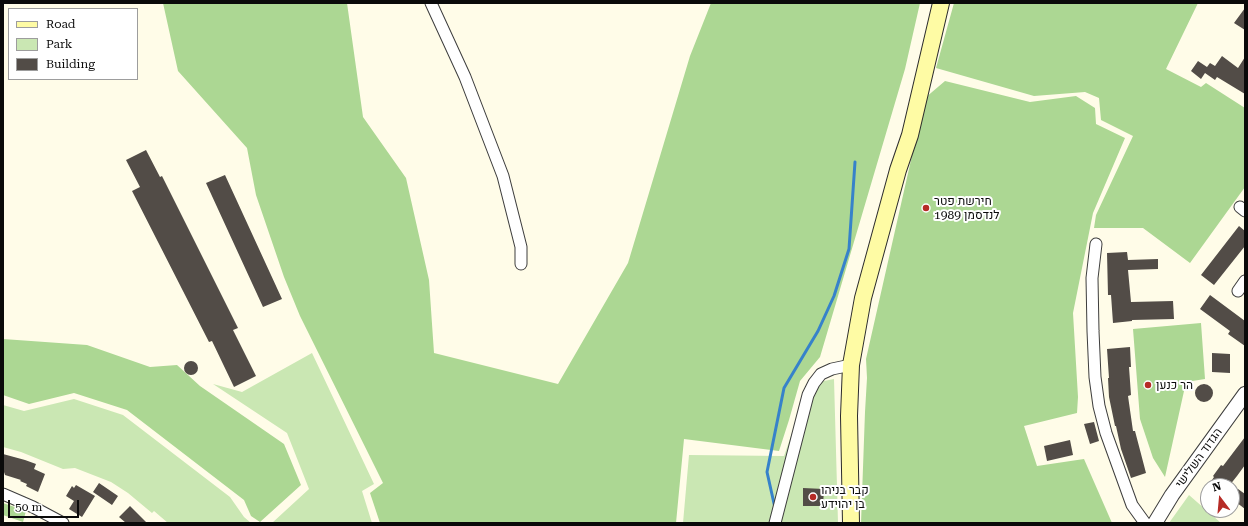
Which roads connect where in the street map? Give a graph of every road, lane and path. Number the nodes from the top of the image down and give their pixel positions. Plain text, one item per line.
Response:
1 (431, 3) edge
2 (941, 3) edge
3 (1096, 244) dead end
4 (520, 264) dead end
5 (1245, 281) edge
6 (1238, 291) dead end
7 (851, 365) junction
8 (1243, 402) edge
9 (3, 494) edge
10 (63, 523) edge
11 (775, 523) edge
12 (851, 523) edge
13 (1145, 523) edge
14 (1155, 523) edge

1 - 4 street
2 - 7 main road
3 - 13 street
5 - 6 street
7 - 11 street
7 - 12 main road
8 - 14 street, הגדוד השלישי
9 - 10 street

